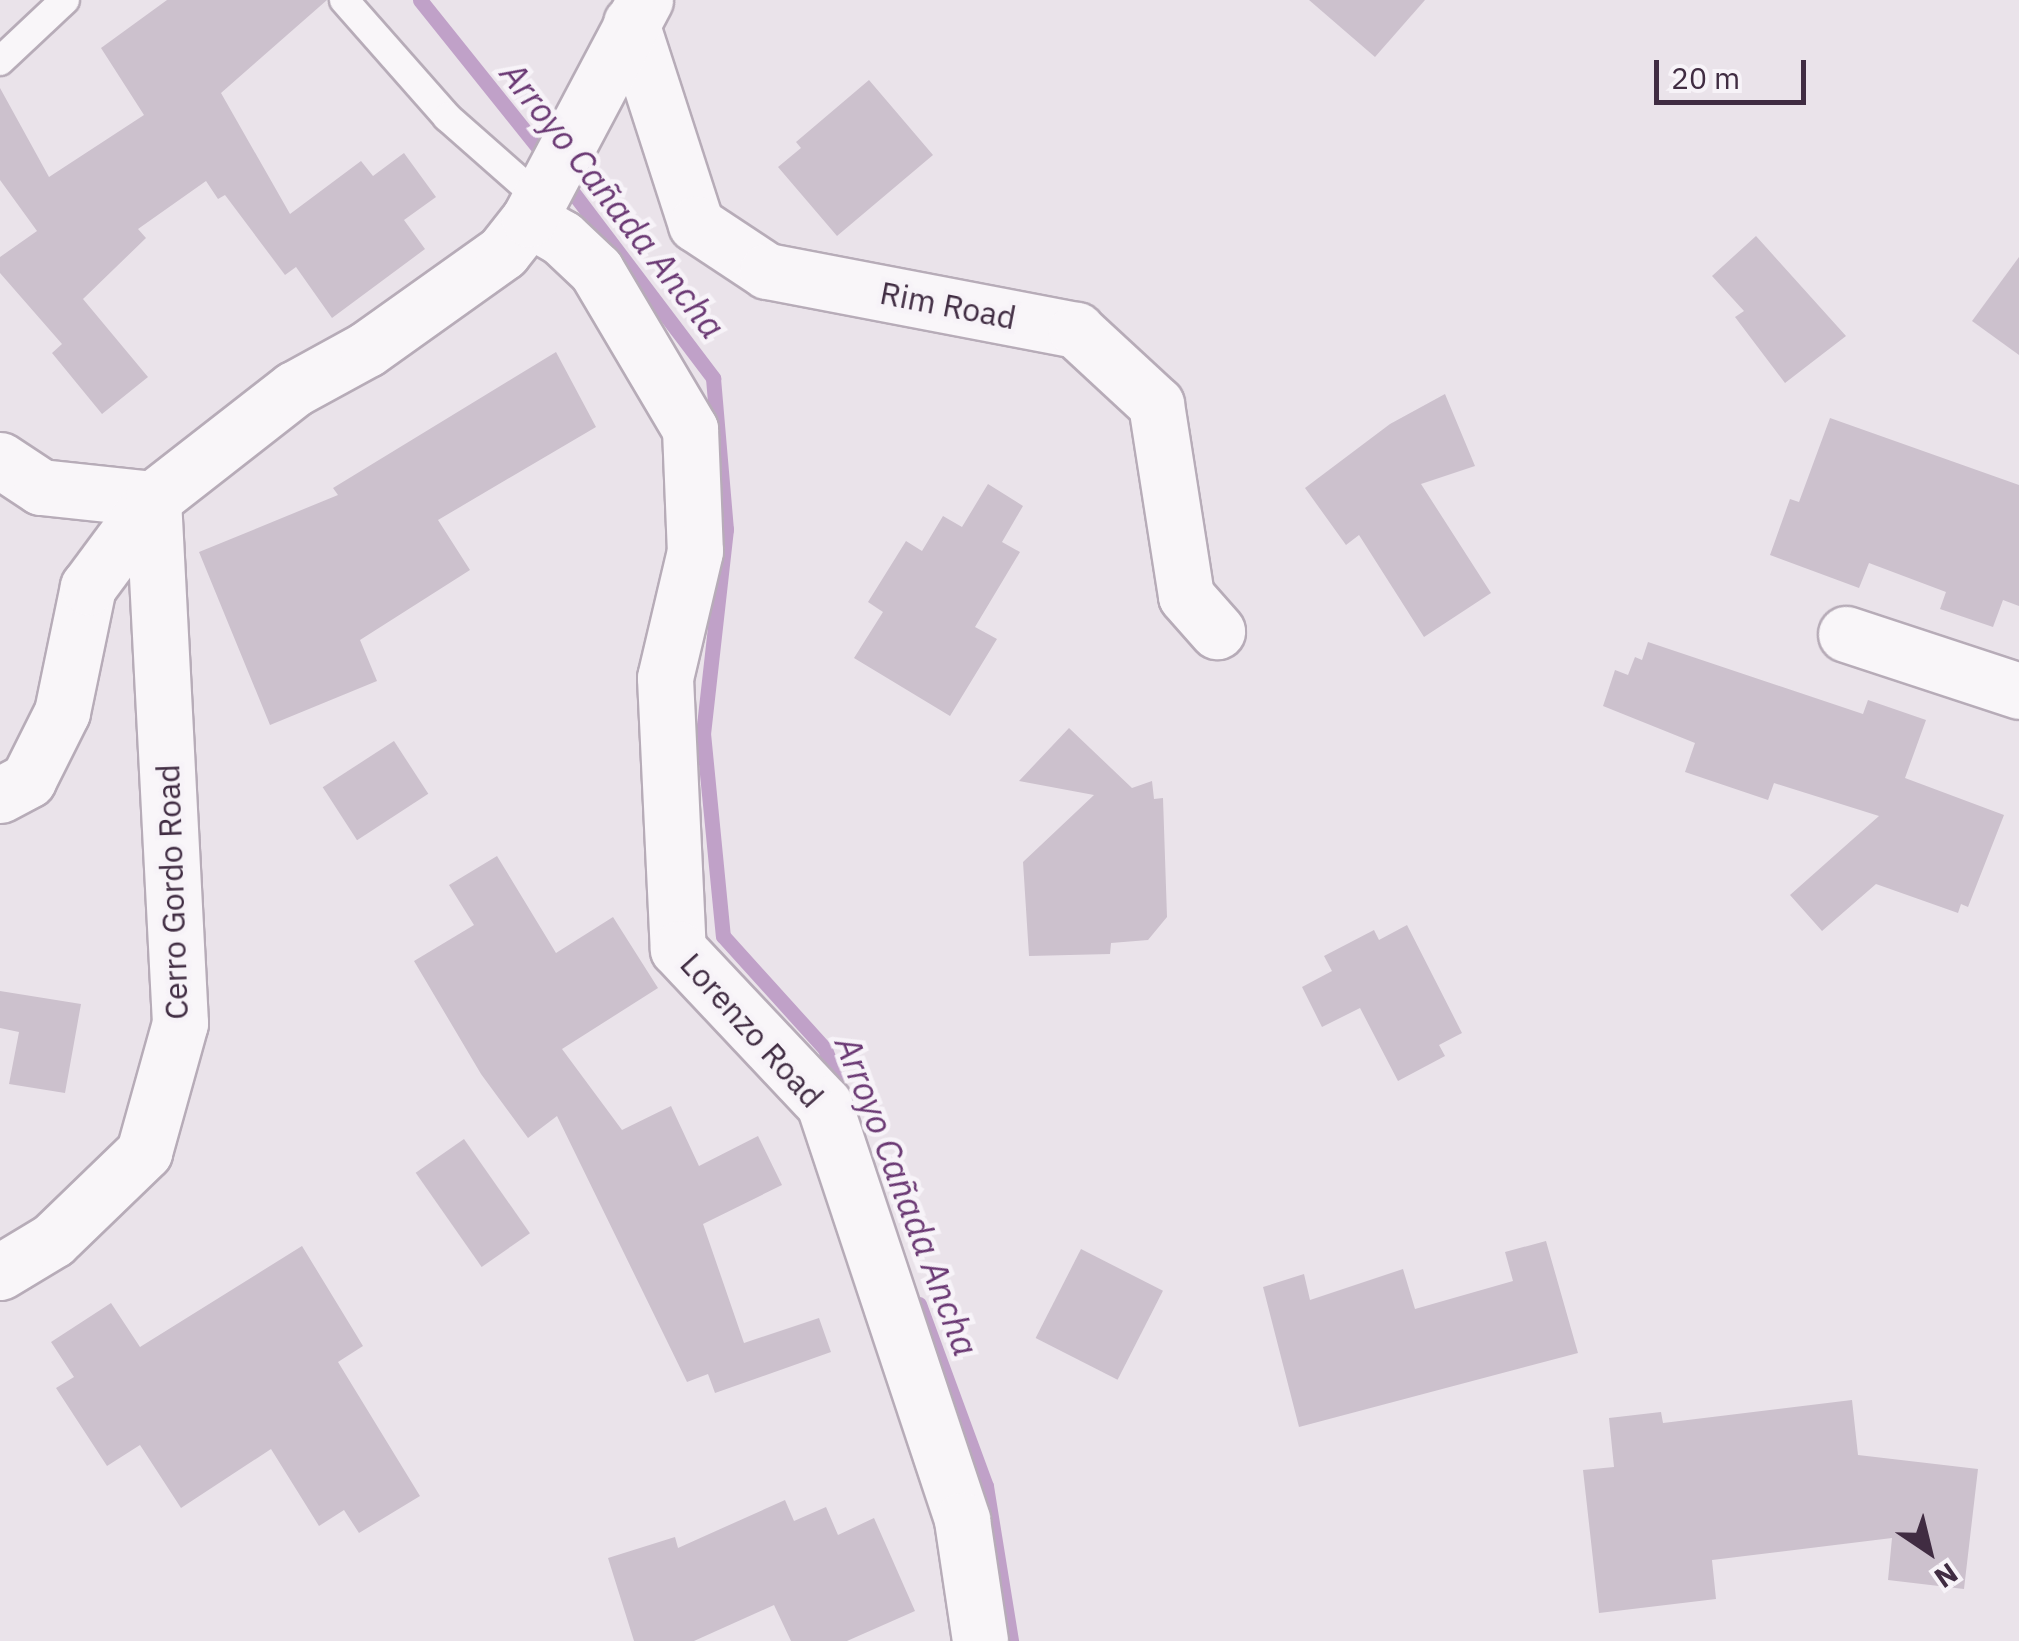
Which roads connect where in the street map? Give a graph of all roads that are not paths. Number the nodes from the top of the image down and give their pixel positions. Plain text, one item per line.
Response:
1 (65, 0) edge
2 (344, 0) edge
3 (638, 12) edge
4 (0, 61) edge
5 (535, 209) junction
6 (0, 460) edge
7 (153, 499) junction
8 (1217, 630) dead end
9 (1846, 634) dead end
10 (2019, 691) edge
11 (0, 795) edge
12 (0, 1272) edge
13 (980, 1641) edge

1 - 4 lane
2 - 5 lane
3 - 5 street
3 - 8 street, Rim Road
5 - 7 street
5 - 13 street, Lorenzo Road
6 - 7 street
7 - 11 street
7 - 12 street, Cerro Gordo Road
9 - 10 street

